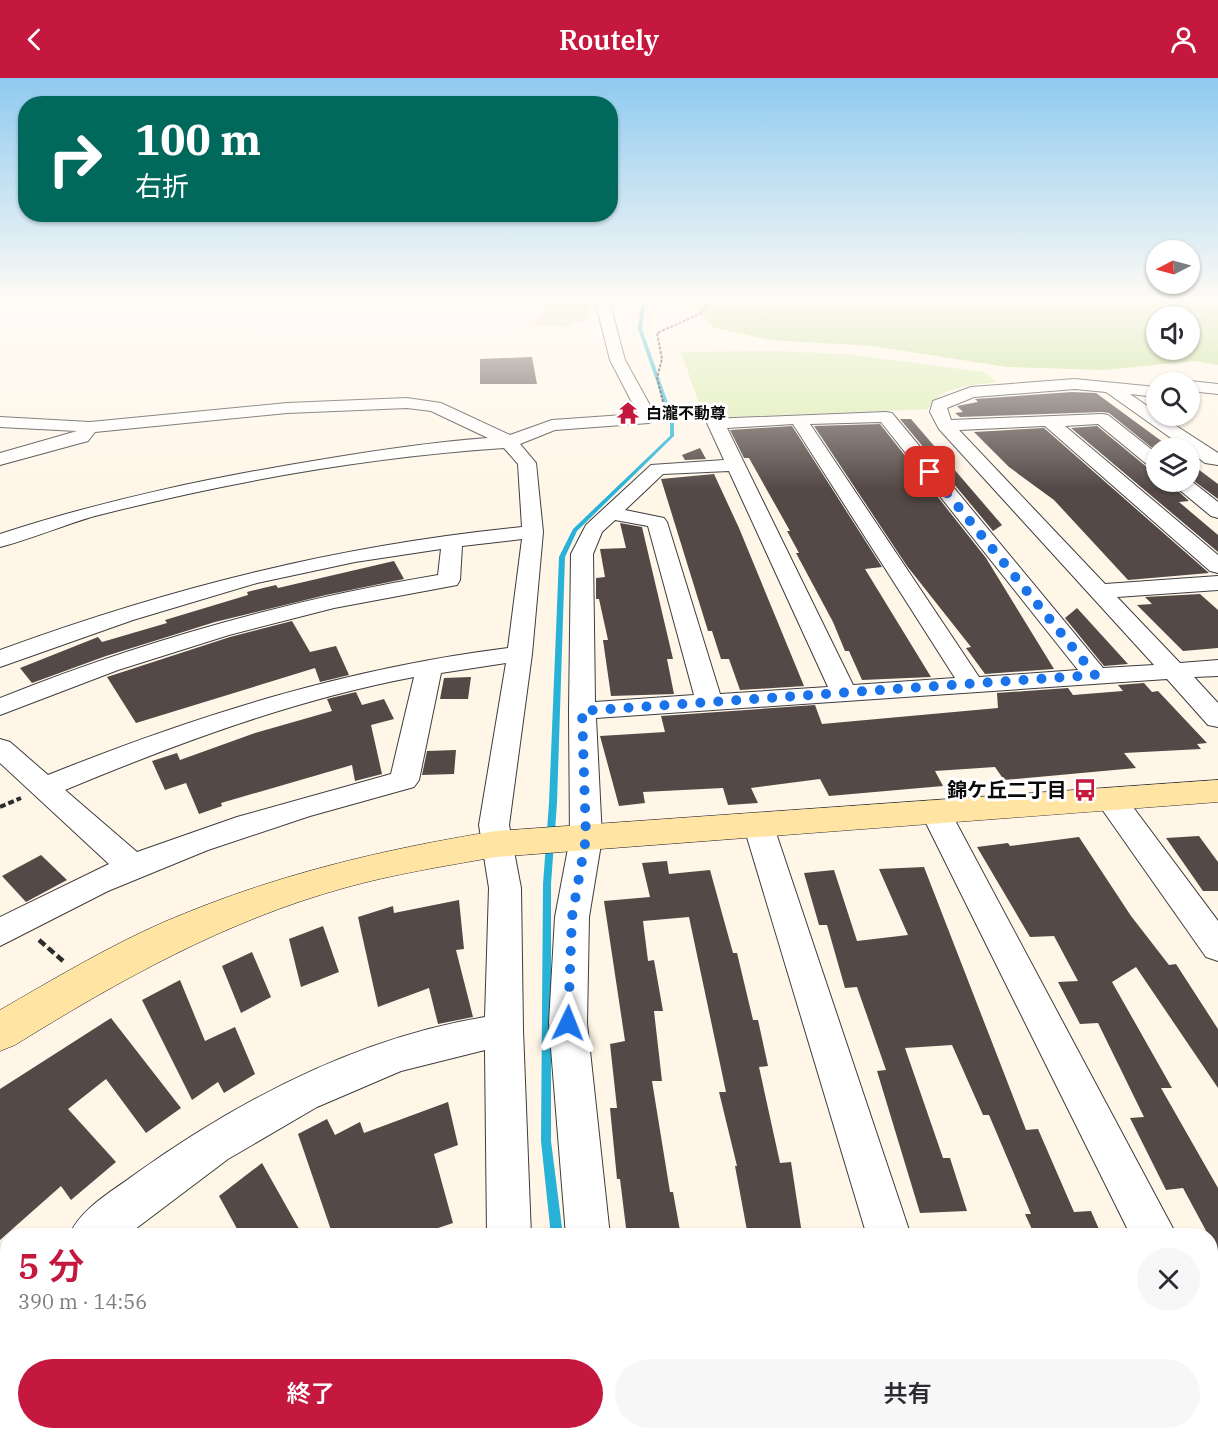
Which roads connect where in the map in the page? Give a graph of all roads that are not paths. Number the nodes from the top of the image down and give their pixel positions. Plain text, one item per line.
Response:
1 (618, 362) edge
2 (1107, 385) junction
3 (1200, 387) edge
4 (1218, 389) edge
5 (1146, 391) edge
6 (798, 419) junction
7 (1049, 421) junction
8 (0, 422) edge
9 (945, 425) junction
10 (90, 427) junction
11 (509, 442) junction
12 (1146, 454) edge
13 (0, 459) edge
14 (1216, 461) edge
15 (736, 465) junction
16 (1193, 492) edge
17 (1218, 512) edge
18 (610, 513) junction
19 (533, 532) junction
20 (452, 541) junction
21 (0, 542) edge
22 (1218, 566) edge
23 (1218, 583) edge
24 (1099, 591) junction
25 (520, 654) junction
26 (0, 659) edge
27 (429, 667) junction
28 (1218, 668) edge
29 (1172, 670) junction
30 (1095, 675) junction
31 (972, 685) junction
32 (844, 693) junction
33 (709, 702) junction
34 (0, 707) edge
35 (582, 711) junction
36 (1218, 719) edge
37 (0, 748) edge
38 (42, 788) junction
39 (1218, 791) edge
40 (1110, 798) junction
41 (935, 811) junction
42 (758, 824) junction
43 (543, 841) junction
44 (133, 867) junction
45 (0, 933) edge
46 (1218, 947) edge
47 (504, 1030) junction
48 (0, 1032) edge
49 (102, 1228) edge
50 (509, 1228) edge
51 (587, 1228) edge
52 (886, 1228) edge
53 (1151, 1228) edge

1 - 11 street
2 - 5 street
2 - 9 street
2 - 14 street
3 - 4 street
6 - 15 street
6 - 30 street
6 - 31 street
7 - 9 street
7 - 12 street
7 - 22 street
8 - 10 street
9 - 24 street
10 - 11 street
10 - 13 street
11 - 19 street
11 - 21 street
15 - 18 street
15 - 32 street
16 - 17 street
18 - 33 street
18 - 35 street
19 - 20 street
19 - 25 street
20 - 26 street
20 - 34 street
23 - 24 street
24 - 29 street
25 - 27 street
25 - 43 street
27 - 38 street
27 - 44 street
28 - 29 street
29 - 30 street
29 - 36 street
30 - 31 street
31 - 32 street
32 - 33 street
33 - 35 street
35 - 43 street
37 - 38 street
38 - 44 street
39 - 40 street
40 - 41 street
40 - 46 street
41 - 42 street
41 - 53 street
42 - 43 street
42 - 52 street
43 - 47 street
43 - 48 street
43 - 51 street
44 - 45 street
47 - 49 street
47 - 50 street

